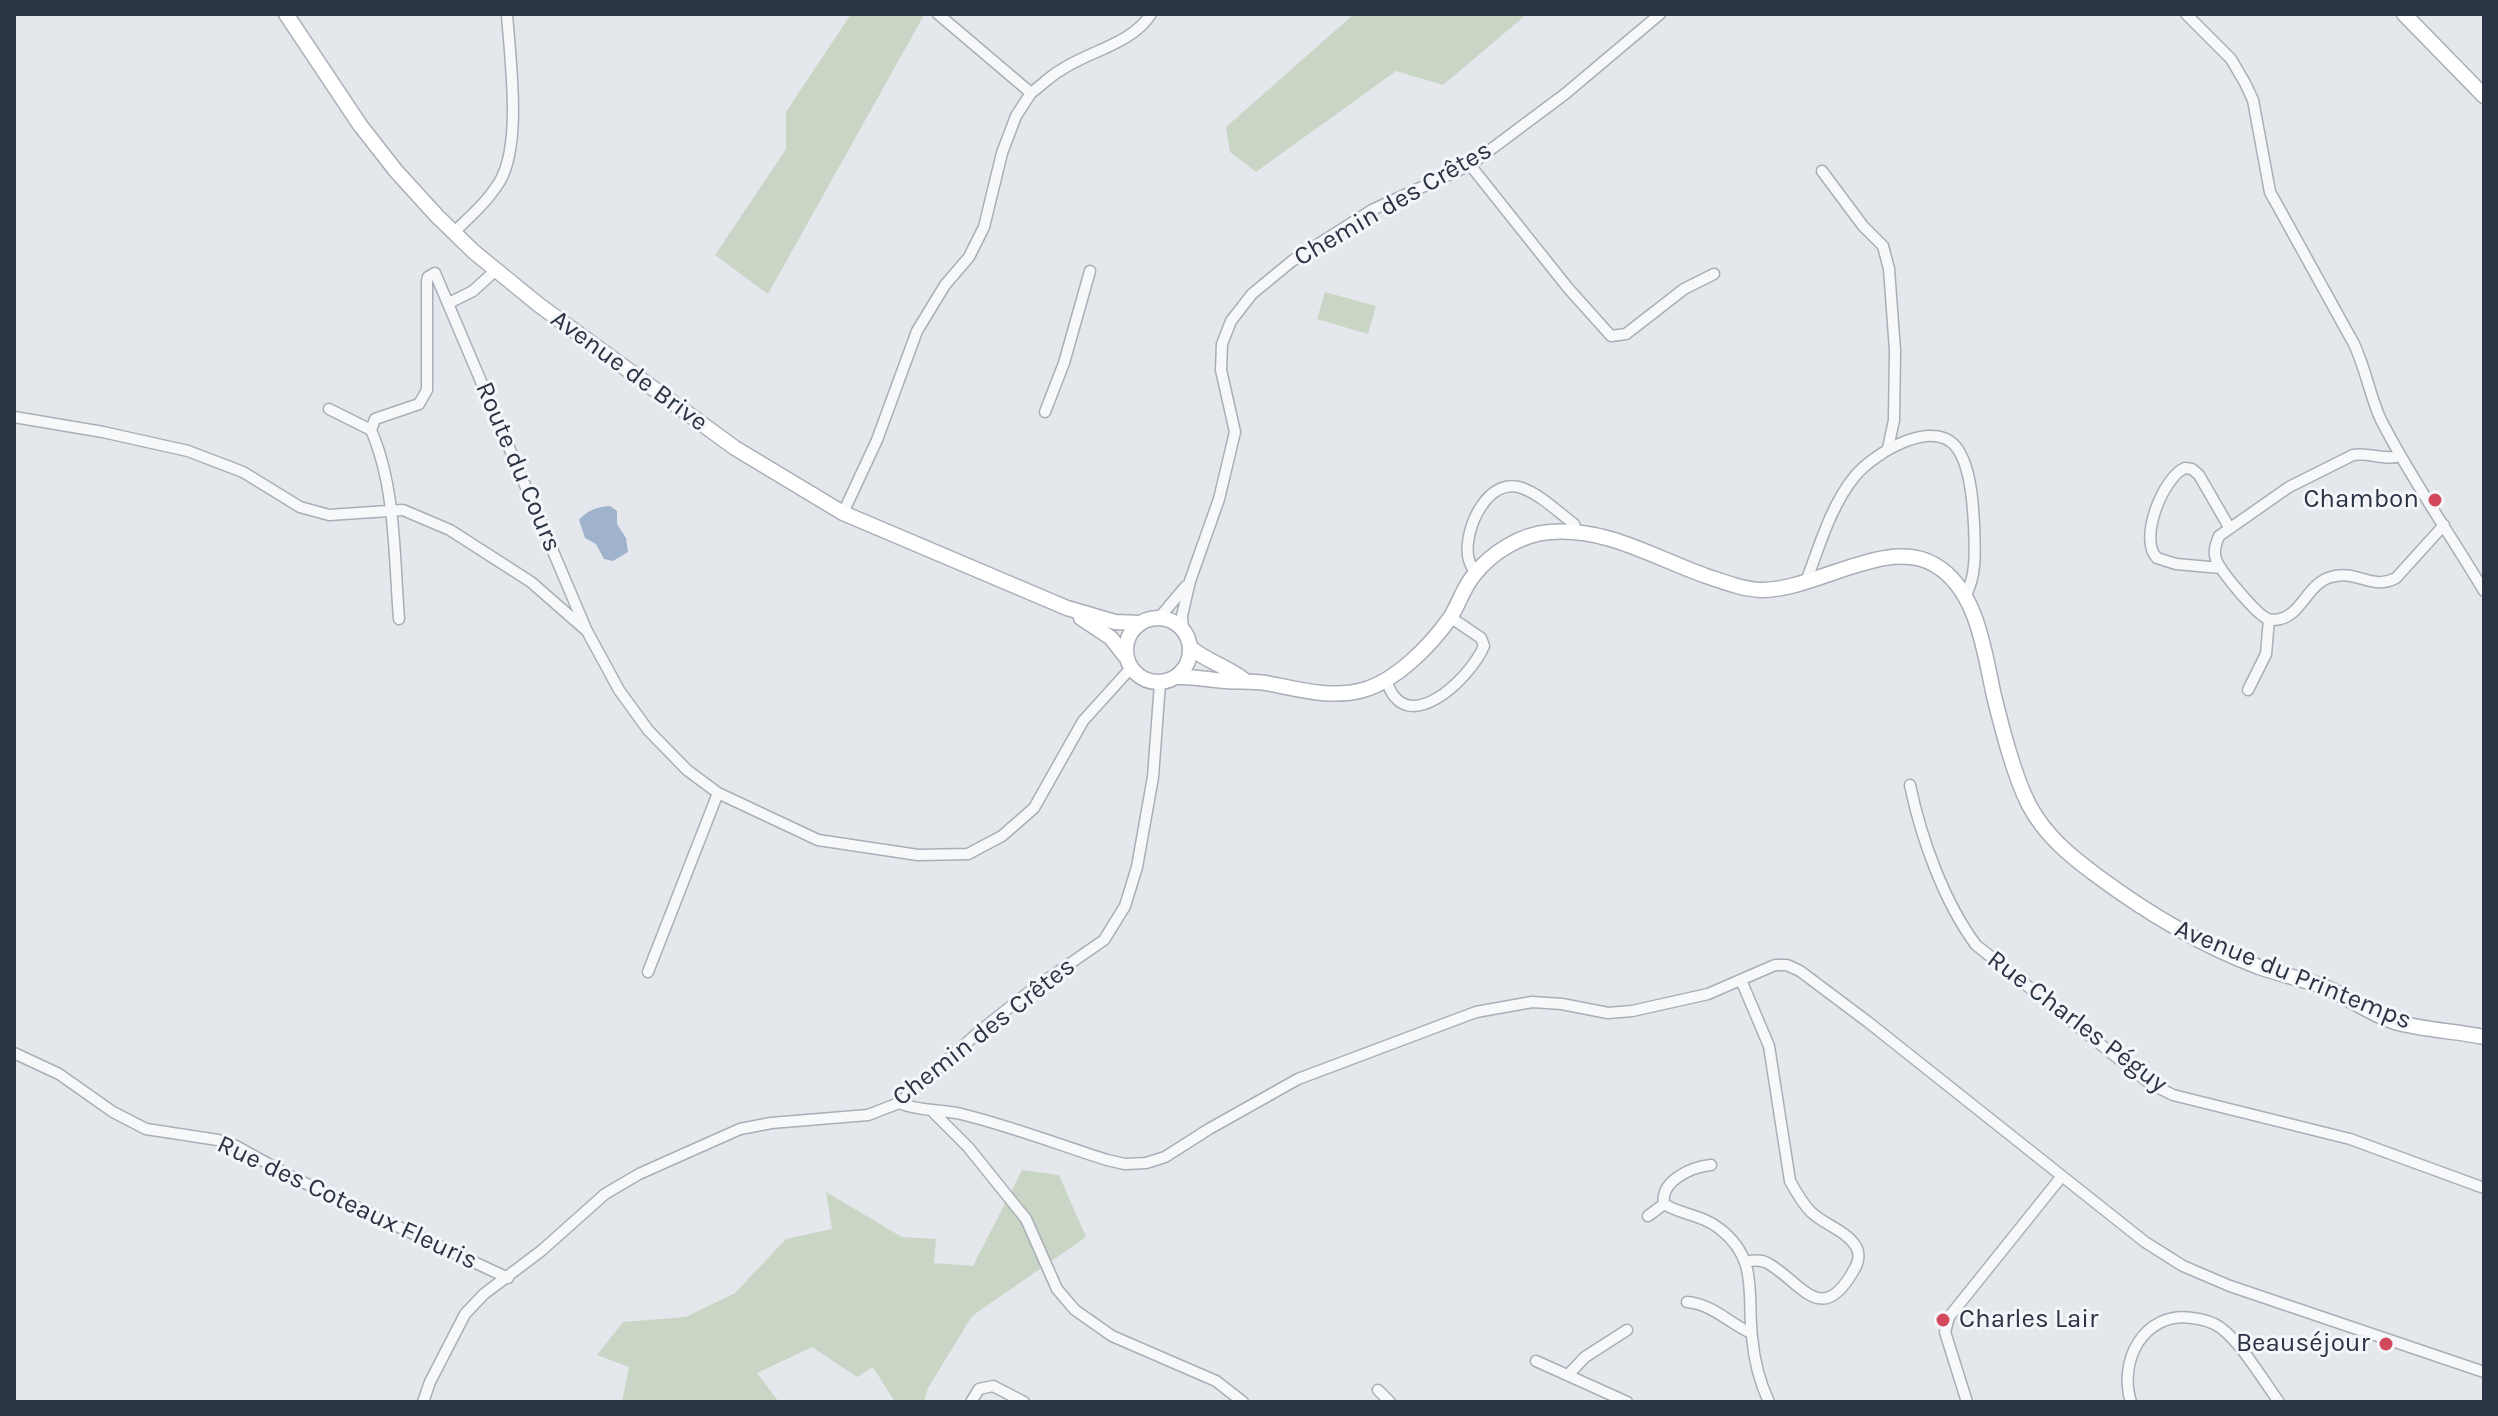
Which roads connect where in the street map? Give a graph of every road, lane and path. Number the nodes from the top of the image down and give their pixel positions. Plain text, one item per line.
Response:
1 (286, 14) edge
2 (507, 14) edge
3 (938, 14) edge
4 (1151, 14) edge
5 (1660, 14) edge
6 (2186, 14) edge
7 (2404, 14) edge
8 (1031, 93) junction
9 (2484, 96) edge
10 (1470, 165) junction
11 (1822, 171) dead end
12 (454, 232) junction
13 (496, 270) junction
14 (1090, 271) dead end
15 (1714, 274) dead end
16 (449, 303) junction
17 (329, 409) dead end
18 (1045, 412) dead end
19 (14, 417) edge
20 (371, 430) junction
21 (1888, 448) junction
22 (2400, 456) junction
23 (389, 509) junction
24 (843, 513) junction
25 (2444, 525) junction
26 (2229, 527) junction
27 (1577, 533) junction
28 (2221, 568) junction
29 (1475, 573) junction
30 (1190, 581) junction
31 (1806, 582) junction
32 (2484, 591) edge
33 (1965, 597) junction
34 (1067, 608) junction
35 (1450, 617) junction
36 (1159, 618) junction
37 (399, 619) dead end
38 (2269, 619) junction
39 (1140, 623) junction
40 (1183, 629) junction
41 (587, 631) junction
42 (1191, 648) junction
43 (1128, 662) junction
44 (1177, 677) junction
45 (1243, 679) junction
46 (1386, 679) junction
47 (1160, 683) junction
48 (2248, 690) dead end
49 (1910, 785) dead end
50 (718, 793) junction
51 (648, 972) dead end
52 (1741, 980) junction
53 (2484, 1037) edge
54 (14, 1053) edge
55 (899, 1103) junction
56 (932, 1111) junction
57 (1711, 1165) dead end
58 (2062, 1176) junction
59 (2484, 1188) edge
60 (1664, 1204) junction
61 (1648, 1216) dead end
62 (1745, 1262) junction
63 (508, 1278) junction
64 (1687, 1302) dead end
65 (1627, 1330) dead end
66 (1751, 1333) junction
67 (1536, 1361) dead end
68 (2484, 1372) edge
69 (1568, 1375) junction
70 (1378, 1390) dead end
71 (423, 1402) edge
72 (971, 1402) edge
73 (1024, 1402) edge
74 (1243, 1402) edge
75 (1390, 1402) edge
76 (1627, 1402) edge
77 (1769, 1402) edge
78 (1967, 1402) edge
79 (2131, 1402) edge
80 (2279, 1402) edge

1 - 12 street, Avenue de Brive
2 - 12 street
3 - 8 street
4 - 8 street
5 - 10 street, Chemin des Crêtes
6 - 22 street
7 - 9 street
8 - 24 street
10 - 15 street
10 - 30 street, Chemin des Crêtes
11 - 21 street
12 - 13 street, Avenue de Brive
13 - 16 street
13 - 24 street, Avenue de Brive
14 - 18 street
16 - 20 street, Route du Cours
16 - 41 street, Route du Cours
17 - 20 street
19 - 23 street
20 - 23 street
21 - 31 street
21 - 33 street
22 - 25 street
22 - 26 street
23 - 37 street
23 - 41 street, Route du Cours
24 - 34 street, Avenue de Brive
25 - 32 street
25 - 38 street
26 - 28 street
26 - 28 street
27 - 29 street, Avenue du Printemps
27 - 29 street
27 - 31 street, Avenue du Printemps
28 - 38 street
29 - 35 street, Avenue du Printemps
30 - 36 street, Chemin des Crêtes
30 - 40 street, Chemin des Crêtes
31 - 33 street, Avenue du Printemps
33 - 53 street, Avenue du Printemps
34 - 39 street
34 - 43 street
35 - 46 street, Avenue du Printemps
35 - 46 street
36 - 39 street
36 - 40 street
38 - 48 street
39 - 43 street
40 - 42 street
41 - 50 street, Route du Cours
42 - 44 street
42 - 45 street, Avenue du Printemps
43 - 47 street
43 - 50 street, Route du Cours
44 - 45 street, Avenue du Printemps
44 - 47 street
45 - 46 street, Avenue du Printemps
47 - 55 street, Chemin des Crêtes
49 - 59 street, Rue Charles Péguy
50 - 51 street
52 - 56 street
52 - 58 street
52 - 62 street
54 - 63 street, Rue des Coteaux Fleuris
55 - 56 street
55 - 63 street, Chemin des Crêtes
56 - 74 street
57 - 60 street
58 - 68 street
58 - 78 street
60 - 61 street
60 - 62 street
62 - 66 street
63 - 71 street, Chemin des Crêtes
64 - 66 street
65 - 69 street
66 - 77 street
67 - 69 street
69 - 76 street
70 - 75 street
72 - 73 street
79 - 80 street

